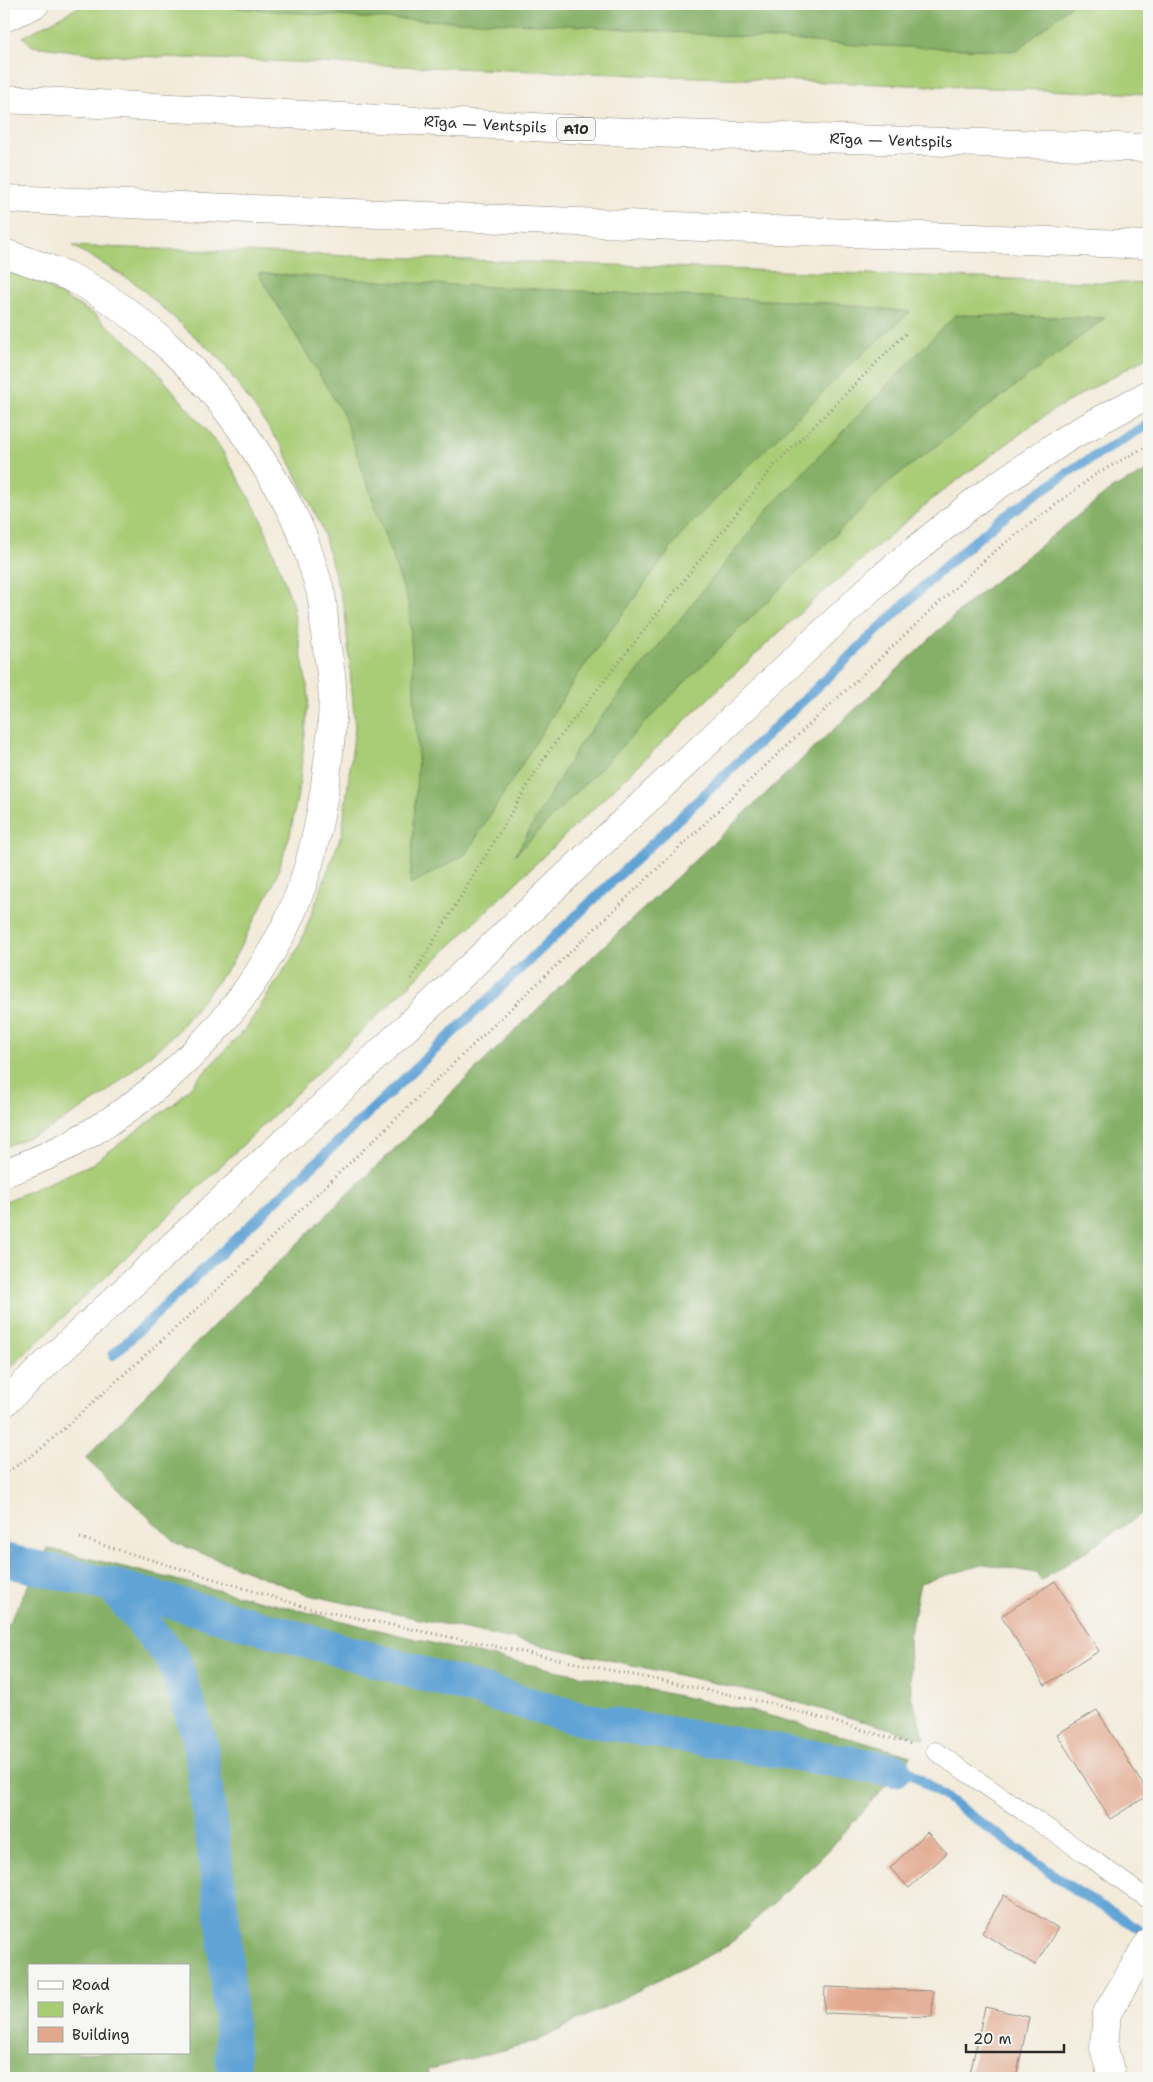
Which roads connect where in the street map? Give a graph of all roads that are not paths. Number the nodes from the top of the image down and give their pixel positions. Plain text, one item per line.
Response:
1 (35, 4) edge
2 (4, 18) edge
3 (4, 99) edge
4 (1149, 148) edge
5 (4, 199) edge
6 (1149, 245) edge
7 (4, 253) edge
8 (1149, 394) edge
9 (4, 1173) edge
10 (4, 1403) edge
11 (935, 1751) road end
12 (1149, 1900) edge
13 (1149, 1942) edge
14 (1112, 2078) edge

1 - 2 main road
3 - 4 main road, Rīga — Ventspils / A10
5 - 6 main road
7 - 9 main road
8 - 10 main road
11 - 12 lane
13 - 14 main road

